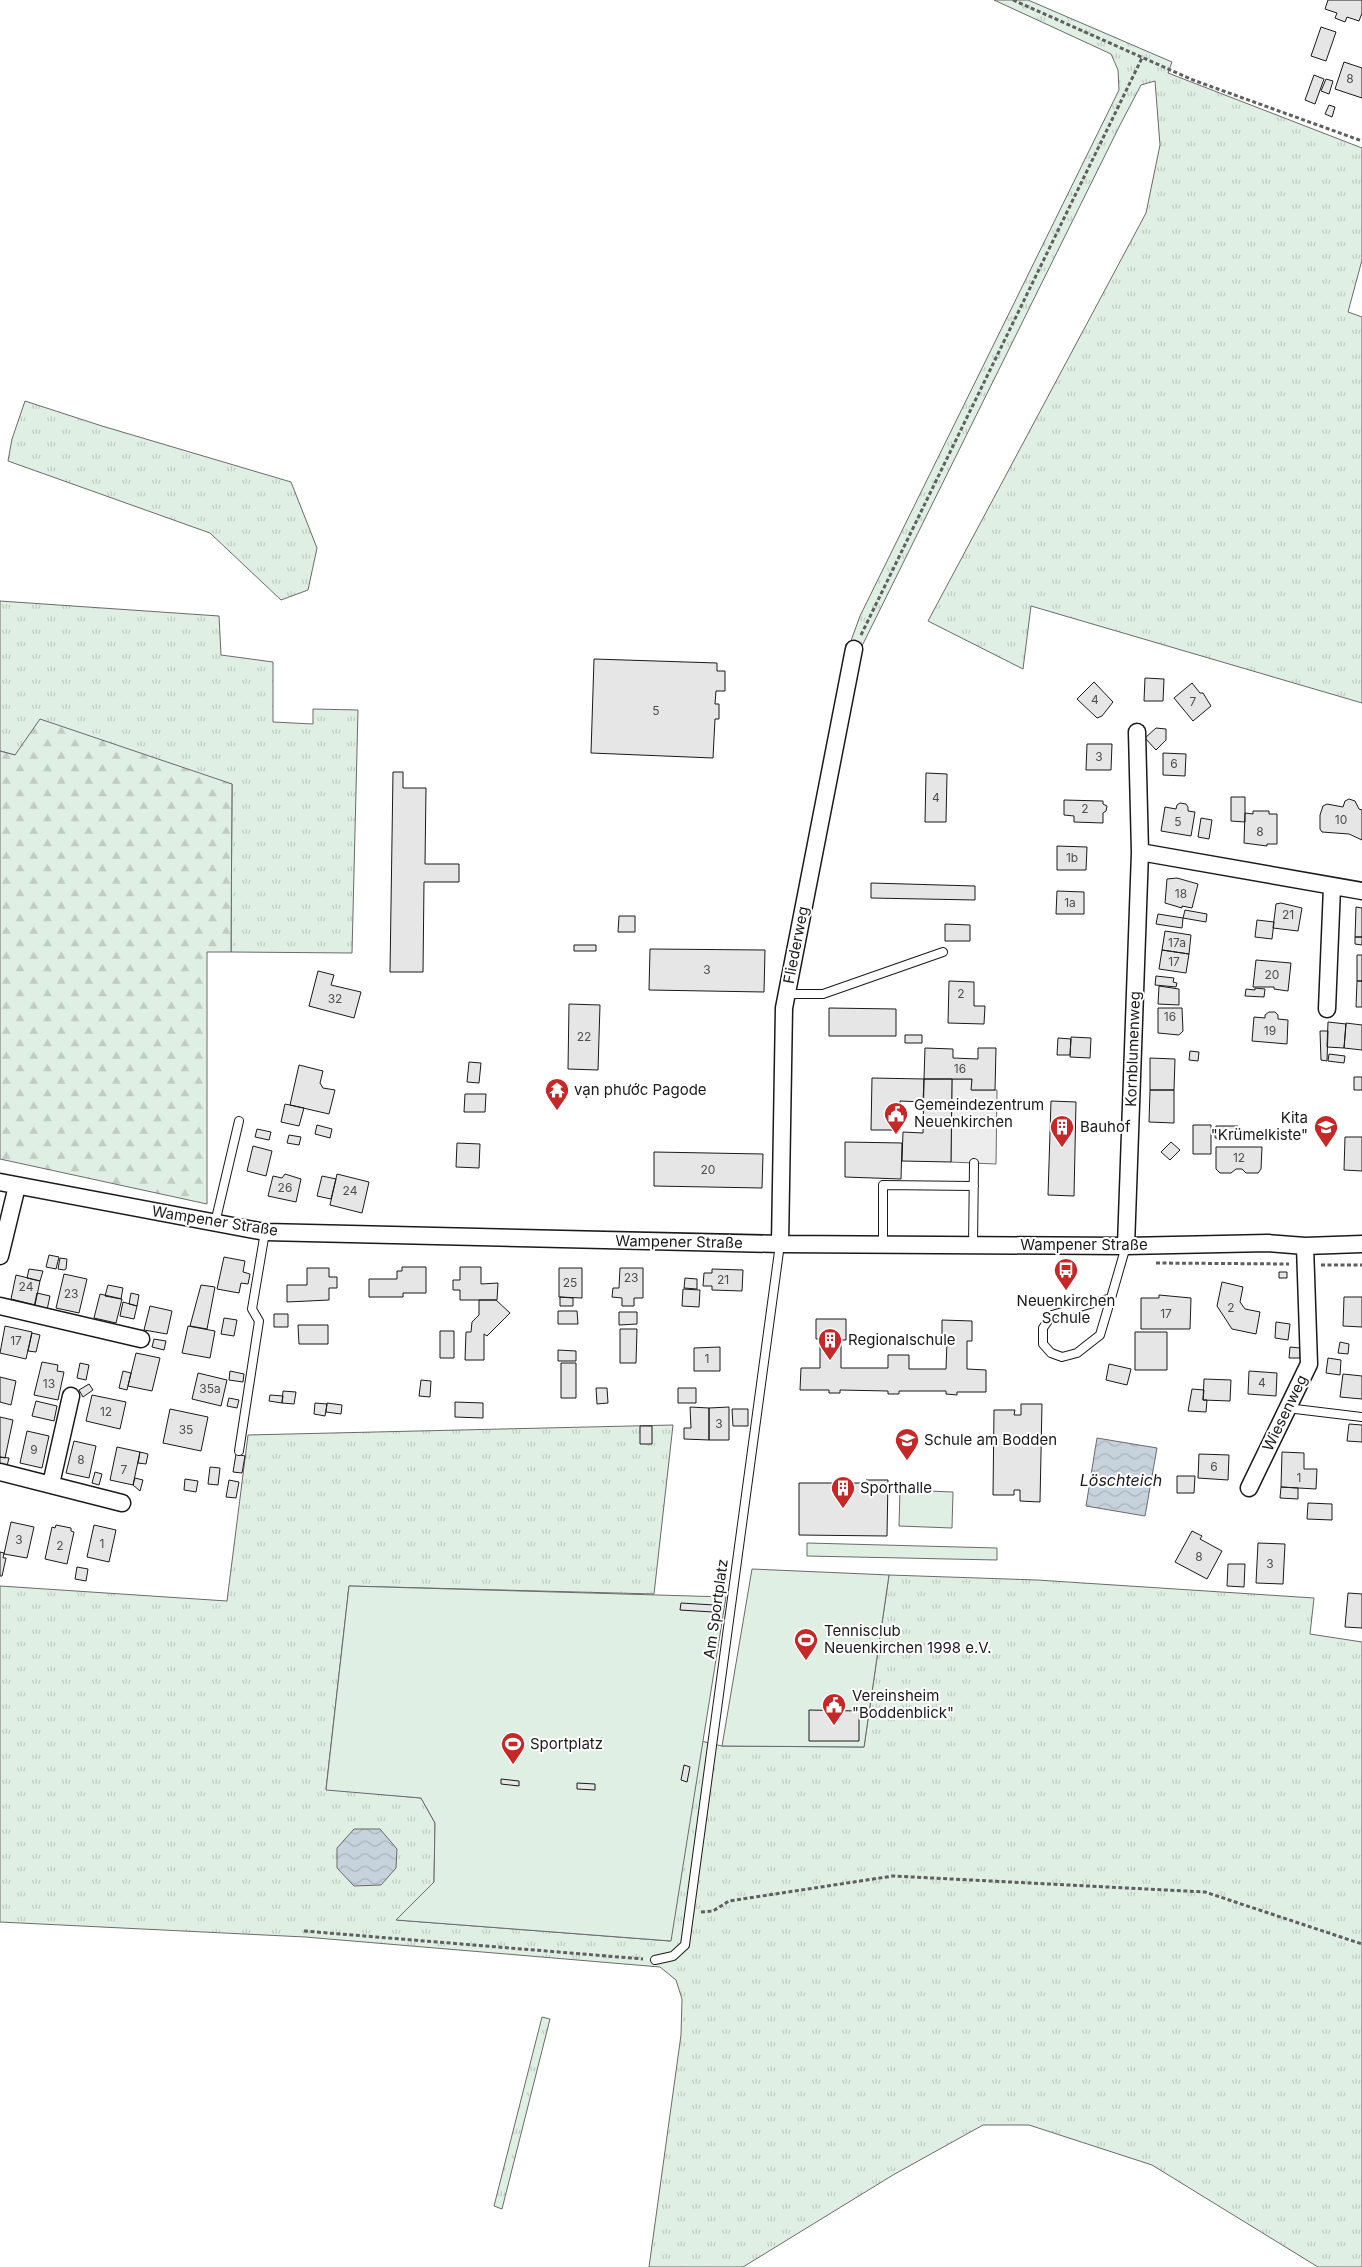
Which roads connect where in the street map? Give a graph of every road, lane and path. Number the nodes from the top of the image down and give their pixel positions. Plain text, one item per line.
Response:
1 (1013, 0) edge
2 (1142, 58) junction
3 (1362, 141) edge
4 (854, 650) joint
5 (1137, 732) dead end
6 (1140, 852) junction
7 (1332, 887) junction
8 (1362, 891) edge
9 (943, 952) dead end
10 (786, 994) junction
11 (1327, 1009) dead end
12 (239, 1121) dead end
13 (974, 1163) dead end
14 (0, 1182) edge
15 (17, 1186) junction
16 (974, 1186) junction
17 (215, 1223) junction
18 (265, 1232) junction
19 (780, 1244) junction
20 (883, 1244) junction
21 (973, 1244) junction
22 (1362, 1244) edge
23 (1126, 1246) junction
24 (1305, 1246) junction
25 (0, 1256) edge
26 (1111, 1298) junction
27 (0, 1306) edge
28 (141, 1339) dead end
29 (72, 1396) dead end
30 (1288, 1408) junction
31 (1362, 1418) edge
32 (240, 1451) dead end
33 (0, 1472) edge
34 (51, 1484) junction
35 (1249, 1488) dead end
36 (122, 1503) dead end
37 (689, 1912) junction
38 (304, 1931) dead end
39 (1362, 1944) edge
40 (655, 1960) joint

1 - 2 path
2 - 3 path
2 - 4 path
4 - 10 street, Fliederweg
5 - 6 street, Kornblumenweg
6 - 7 street
6 - 23 street, Kornblumenweg
7 - 8 street
7 - 11 street
9 - 10 lane
10 - 19 street, Fliederweg
12 - 17 lane
13 - 16 lane
14 - 15 street, Wampener Straße
15 - 17 street, Wampener Straße
15 - 25 street
16 - 20 lane
16 - 21 lane
17 - 18 street, Wampener Straße
18 - 19 street, Wampener Straße
18 - 32 lane
19 - 20 street, Wampener Straße
19 - 37 lane, Am Sportplatz
20 - 21 street, Wampener Straße
21 - 23 street, Wampener Straße
22 - 24 street, Wampener Straße
23 - 24 street, Wampener Straße
23 - 26 lane
24 - 30 street, Wiesenweg
26 - 26 lane
27 - 28 street
29 - 34 street
30 - 31 lane
30 - 35 street, Wiesenweg
33 - 34 street
34 - 36 street
37 - 39 path
37 - 40 lane, Am Sportplatz
38 - 40 path

